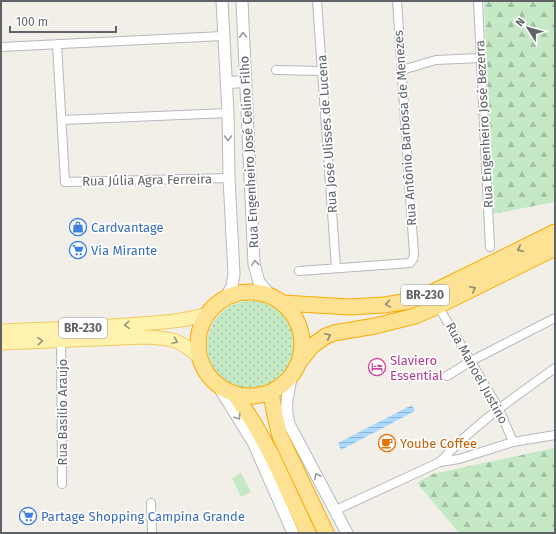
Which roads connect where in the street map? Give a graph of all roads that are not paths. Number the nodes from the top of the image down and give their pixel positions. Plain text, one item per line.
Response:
1 (222, 1) edge
2 (242, 1) edge
3 (318, 1) edge
4 (397, 1) edge
5 (478, 1) edge
6 (223, 36) junction
7 (57, 44) junction
8 (1, 47) edge
9 (480, 58) junction
10 (276, 70) dead end
11 (402, 70) junction
12 (322, 71) junction
13 (246, 81) junction
14 (226, 83) junction
15 (228, 113) junction
16 (62, 120) junction
17 (228, 178) junction
18 (555, 232) edge
19 (490, 247) dead end
20 (555, 248) edge
21 (336, 268) junction
22 (299, 271) dead end
23 (225, 299) junction
24 (277, 300) junction
25 (438, 306) junction
26 (208, 314) junction
27 (555, 318) edge
28 (1, 331) edge
29 (61, 340) junction
30 (1, 343) edge
31 (200, 358) junction
32 (299, 361) junction
33 (471, 361) junction
34 (555, 368) edge
35 (292, 375) junction
36 (447, 376) dead end
37 (217, 384) junction
38 (271, 392) junction
39 (236, 394) junction
40 (499, 409) junction
41 (555, 435) edge
42 (513, 442) junction
43 (440, 462) junction
44 (62, 484) dead end
45 (150, 503) dead end
46 (336, 510) junction
47 (152, 533) edge
48 (293, 533) edge
49 (308, 533) edge
50 (326, 533) edge
51 (347, 533) edge

1 - 6 street, Rua Engenheiro José Celino Filho
13 -> 2 street, Rua Engenheiro José Celino Filho
3 - 12 street, Rua José Ulisses de Lucena
4 - 11 street, Rua Antônio Barbosa de Menezes
5 - 9 street, Rua Engenheiro José Bezerra
6 - 7 street
6 - 14 street, Rua Engenheiro José Celino Filho
7 - 8 street
7 - 16 street
9 - 11 street
9 - 19 street, Rua Engenheiro José Bezerra
10 - 12 street
11 - 21 street, Rua Antônio Barbosa de Menezes
12 - 21 street, Rua José Ulisses de Lucena
13 - 14 street
24 -> 13 street, Rua Engenheiro José Celino Filho
14 - 15 street, Rua Engenheiro José Celino Filho
15 - 16 street
15 -> 17 street, Rua Engenheiro José Celino Filho
16 - 17 street, Rua Júlia Agra Ferreira
17 - 23 street, Rua Engenheiro José Celino Filho
18 -> 24 highway, BR-230
25 -> 20 highway, BR-230
21 - 22 street
23 - 24 highway
23 - 26 highway
24 - 32 highway
32 -> 25 highway, BR-230
25 - 33 street, Rua Manoel Justino
26 -> 28 main road, BR-230
26 - 31 highway
27 - 33 street
30 -> 29 main road, BR-230
29 -> 31 main road, BR-230
29 - 44 street, Rua Basilio Araujo
31 - 37 highway
32 - 35 highway
33 - 36 street
33 - 40 street, Rua Manoel Justino
34 - 40 street
35 - 38 highway
46 -> 35 street
37 - 39 highway
37 -> 48 street
38 - 39 highway
38 - 50 highway
39 - 49 highway
40 - 42 street, Rua Manoel Justino
40 - 43 street
41 - 42 street
42 - 43 street
43 - 46 street
45 - 47 street
46 - 51 street

